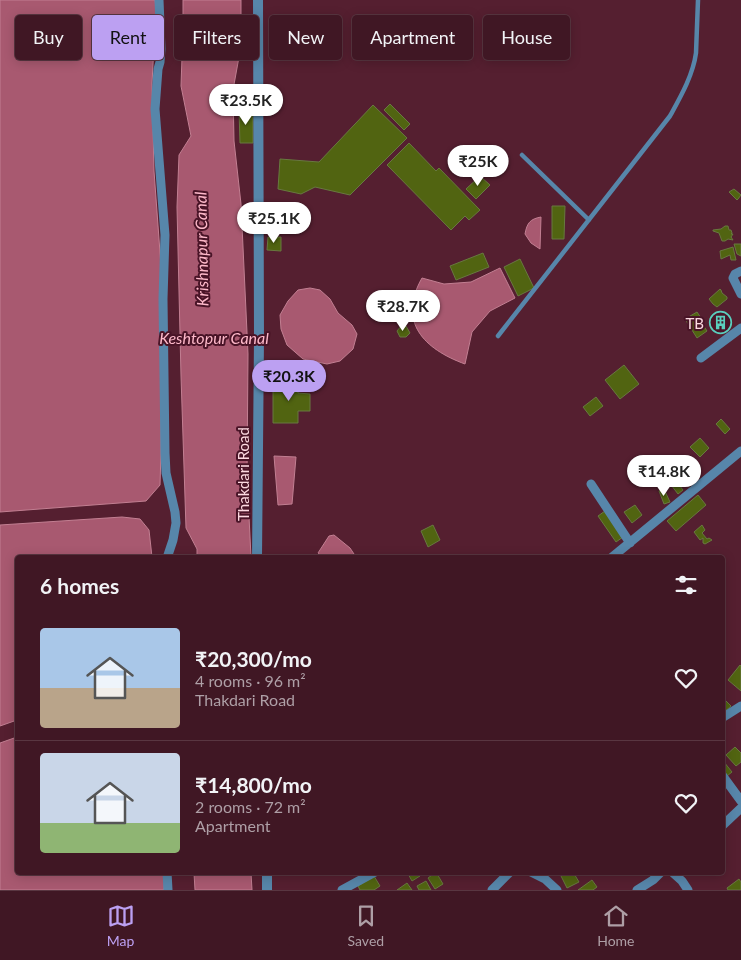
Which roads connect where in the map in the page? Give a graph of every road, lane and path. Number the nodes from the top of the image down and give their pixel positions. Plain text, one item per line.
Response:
1 (159, 0) edge
2 (258, 0) edge
3 (698, 0) edge
4 (522, 155) dead end
5 (589, 220) junction
6 (741, 271) edge
7 (741, 294) edge
8 (741, 328) edge
9 (498, 336) dead end
10 (702, 358) dead end
11 (741, 451) edge
12 (591, 484) dead end
13 (630, 543) junction
14 (168, 555) edge
15 (257, 555) edge
16 (615, 555) edge
17 (741, 706) edge
18 (725, 716) edge
19 (725, 779) edge
20 (741, 801) edge
21 (739, 813) edge
22 (725, 824) edge
23 (167, 875) edge
24 (267, 875) edge
25 (370, 875) edge
26 (507, 875) edge
27 (537, 875) edge
28 (657, 875) edge
29 (675, 875) edge
30 (348, 889) edge
31 (168, 890) edge
32 (267, 890) edge
33 (492, 890) edge
34 (557, 890) edge
35 (637, 890) edge
36 (688, 890) edge

1 - 14 street
2 - 15 street, Thakdari Road
3 - 5 lane
4 - 5 lane
5 - 9 lane
6 - 7 street
8 - 10 street
11 - 13 street
12 - 13 street
13 - 16 street
17 - 18 street
19 - 20 street
21 - 22 street
23 - 31 street
24 - 32 street
25 - 30 street
26 - 33 street
27 - 34 street
28 - 35 street
29 - 36 street

